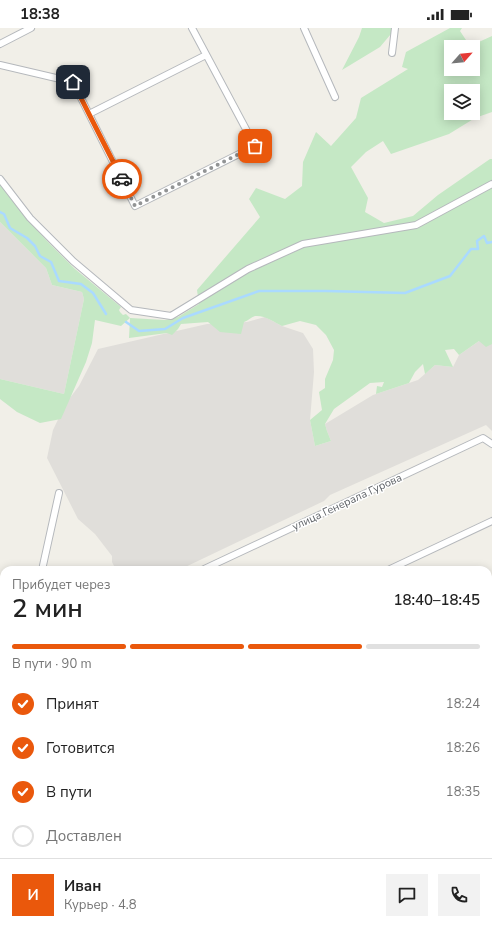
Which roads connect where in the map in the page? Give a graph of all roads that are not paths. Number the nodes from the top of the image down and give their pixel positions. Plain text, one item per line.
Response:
1 (31, 28) edge
2 (192, 28) edge
3 (304, 28) edge
4 (395, 28) edge
5 (0, 44) edge
6 (392, 53) dead end
7 (206, 55) junction
8 (0, 65) edge
9 (335, 97) dead end
10 (89, 114) junction
11 (0, 179) edge
12 (492, 184) edge
13 (492, 444) edge
14 (59, 493) dead end
15 (492, 521) edge
16 (43, 566) edge
17 (211, 566) edge
18 (396, 566) edge

1 - 5 street
2 - 7 street
3 - 9 street
4 - 6 street
7 - 10 street
7 - 10 street
8 - 10 street
11 - 12 street
13 - 17 street, улица Генерала Гурова
14 - 16 street
15 - 18 street

